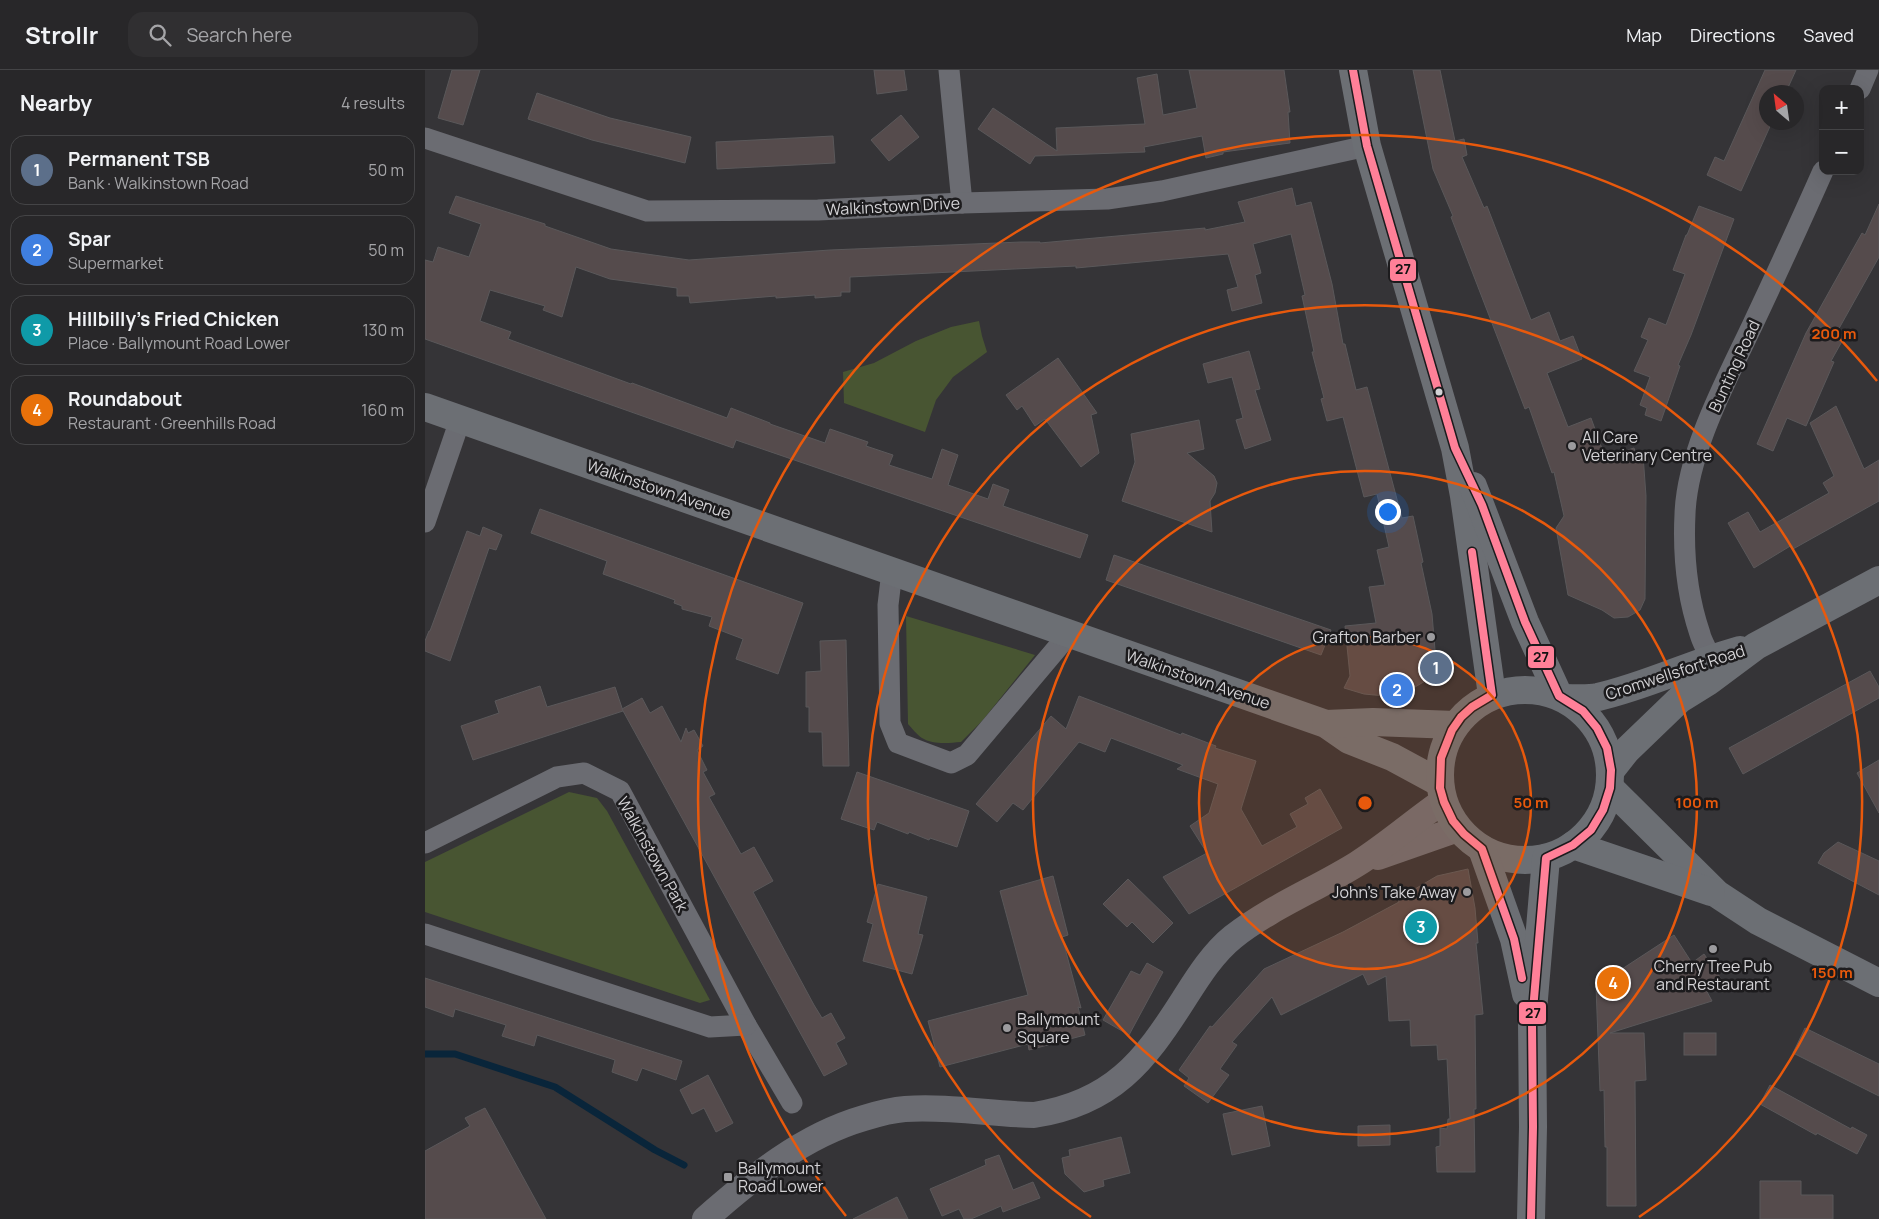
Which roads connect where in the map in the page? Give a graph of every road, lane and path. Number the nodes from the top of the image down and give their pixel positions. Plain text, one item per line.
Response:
1 (949, 70) edge
2 (1353, 70) edge
3 (1869, 70) edge
4 (1862, 85) edge
5 (425, 138) edge
6 (1367, 146) junction
7 (1821, 175) edge
8 (962, 203) junction
9 (425, 407) edge
10 (460, 420) junction
11 (1455, 448) junction
12 (425, 522) edge
13 (893, 571) junction
14 (1879, 580) edge
15 (1069, 634) junction
16 (1756, 646) junction
17 (1710, 658) junction
18 (1492, 696) junction
19 (1562, 697) junction
20 (1326, 724) junction
21 (1455, 725) junction
22 (1610, 779) junction
23 (1441, 792) junction
24 (1458, 829) junction
25 (425, 844) edge
26 (1573, 845) junction
27 (1482, 849) junction
28 (1546, 858) junction
29 (1359, 863) junction
30 (1717, 894) junction
31 (425, 934) edge
32 (1879, 983) edge
33 (1532, 1022) junction
34 (746, 1025) junction
35 (792, 1104) dead end
36 (705, 1219) edge
37 (1531, 1219) edge

1 - 8 street
2 - 6 main road
3 - 4 street
5 - 8 street, Walkinstown Drive
6 - 8 street, Walkinstown Drive
6 - 11 main road
7 - 17 street, Bunting Road
9 - 10 main road, Walkinstown Avenue
10 - 12 street
10 - 13 main road, Walkinstown Avenue
11 - 18 main road
11 - 19 main road
13 - 15 main road, Walkinstown Avenue
13 - 15 street
14 - 16 main road, Cromwellsfort Road
15 - 20 main road, Walkinstown Avenue
16 - 17 main road, Cromwellsfort Road
16 - 22 main road, Cromwellsfort Road
17 - 19 main road, Cromwellsfort Road
18 - 19 main road
18 - 21 main road
19 - 22 main road
20 - 21 main road, Walkinstown Avenue
20 - 23 main road, Walkinstown Avenue
21 - 23 main road
22 - 26 main road
22 - 30 main road
23 - 24 main road
23 - 29 street
24 - 27 main road
24 - 29 street
25 - 34 street, Walkinstown Park
26 - 28 main road
26 - 30 main road
27 - 28 main road
27 - 33 main road
28 - 33 main road
29 - 36 street
30 - 32 main road
31 - 34 street
33 - 37 main road
34 - 35 street, Walkinstown Park

